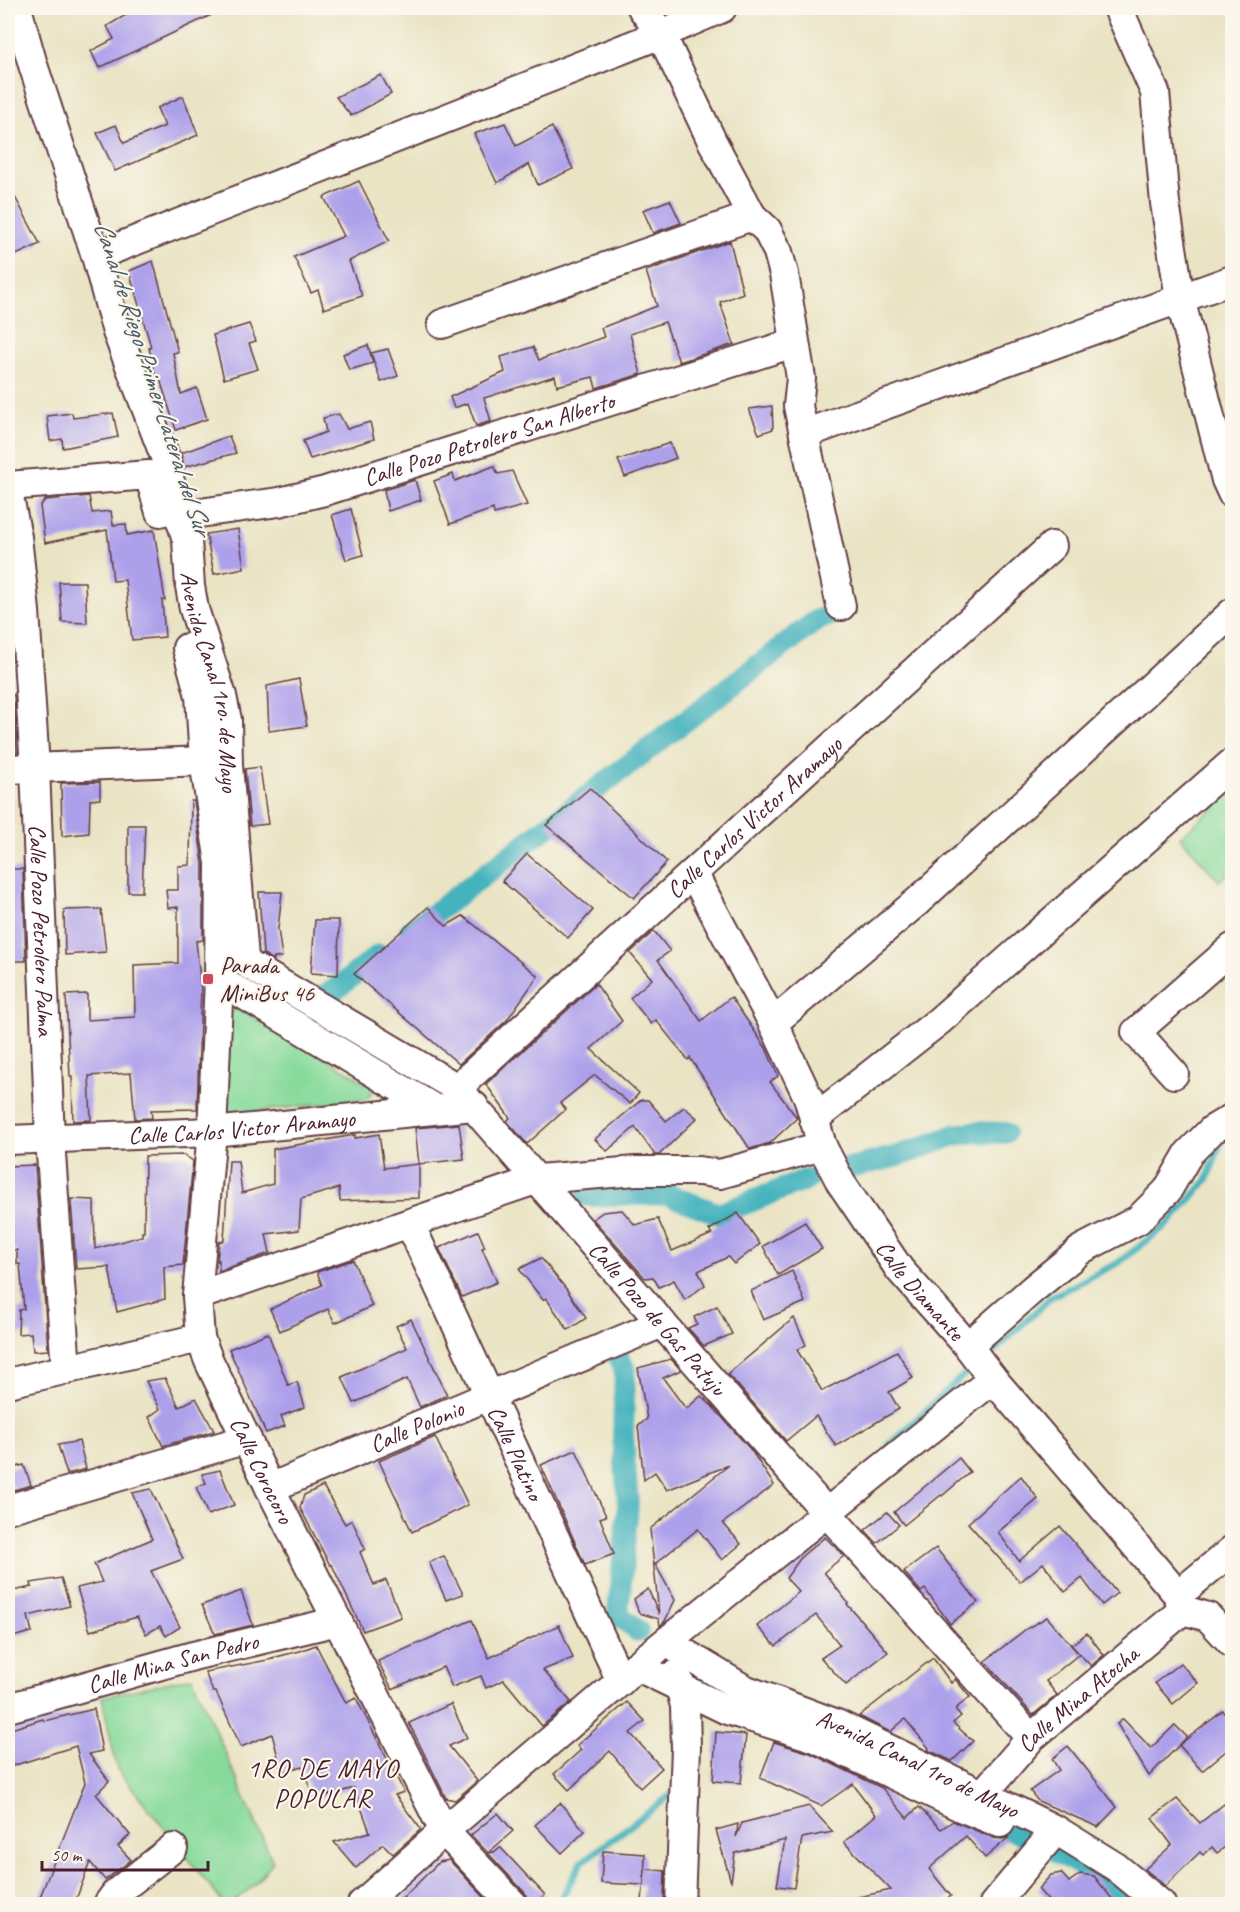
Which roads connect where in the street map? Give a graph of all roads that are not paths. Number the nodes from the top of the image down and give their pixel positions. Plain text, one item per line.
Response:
1 (17, 8) edge
2 (642, 8) edge
3 (722, 8) edge
4 (1118, 8) edge
5 (661, 34) junction
6 (752, 216) junction
7 (96, 256) junction
8 (1233, 280) edge
9 (1180, 298) junction
10 (442, 324) dead end
11 (794, 343) junction
12 (804, 434) junction
13 (8, 486) edge
14 (8, 492) edge
15 (1233, 493) edge
16 (178, 516) junction
17 (1052, 546) dead end
18 (841, 606) dead end
19 (1233, 613) edge
20 (216, 754) junction
21 (1233, 763) edge
22 (21, 769) edge
23 (693, 873) junction
24 (1233, 948) edge
25 (243, 951) joint
26 (219, 980) junction
27 (773, 1023) junction
28 (1174, 1074) dead end
29 (466, 1097) junction
30 (435, 1108) junction
31 (1233, 1118) edge
32 (814, 1119) junction
33 (212, 1132) junction
34 (50, 1138) junction
35 (8, 1140) edge
36 (822, 1146) junction
37 (538, 1179) junction
38 (410, 1224) junction
39 (197, 1296) junction
40 (662, 1323) junction
41 (200, 1338) junction
42 (968, 1346) junction
43 (66, 1370) junction
44 (993, 1379) junction
45 (8, 1383) edge
46 (488, 1396) junction
47 (247, 1439) junction
48 (270, 1488) junction
49 (8, 1509) edge
50 (827, 1513) junction
51 (1233, 1550) edge
52 (1180, 1603) junction
53 (338, 1621) junction
54 (666, 1642) junction
55 (1233, 1643) edge
56 (629, 1674) junction
57 (682, 1688) junction
58 (8, 1708) edge
59 (1031, 1738) junction
60 (982, 1795) junction
61 (444, 1831) junction
62 (1050, 1837) junction
63 (173, 1848) dead end
64 (108, 1905) edge
65 (362, 1905) edge
66 (513, 1905) edge
67 (680, 1905) edge
68 (994, 1905) edge
69 (1139, 1905) edge
70 (1161, 1905) edge

1 - 7 street, Avenida Canal 1ro. de Mayo
2 - 5 street
3 - 5 street
4 - 9 street
5 - 6 street
5 - 7 street
6 - 10 street
6 - 11 street
7 - 16 street, Avenida Canal 1ro. de Mayo
8 - 9 street
9 - 12 street
9 - 15 street
11 - 12 street
11 - 16 street, Calle Pozo Petrolero San Alberto
12 - 18 street
13 - 20 street
14 - 22 street, Calle Pozo Petrolero Palma
16 - 20 street, Avenida Canal 1ro. de Mayo
17 - 23 street, Calle Carlos Victor Aramayo
19 - 27 street
20 - 22 street
20 - 25 street, Avenida Canal 1ro. de Mayo
20 - 26 street
21 - 32 street
22 - 34 street, Calle Pozo Petrolero Palma
23 - 27 street, Calle Diamante
23 - 29 street, Calle Carlos Victor Aramayo
24 - 28 street
25 - 29 street, Calle Pozo de Gas Patuju
26 - 30 street
26 - 33 street, Calle Corocoro
27 - 32 street, Calle Diamante
29 - 30 street, Calle Carlos Victor Aramayo
29 - 37 street, Calle Pozo de Gas Patuju
30 - 33 street, Calle Carlos Victor Aramayo
31 - 42 street
32 - 36 street, Calle Diamante
33 - 34 street, Calle Carlos Victor Aramayo
33 - 39 street, Calle Corocoro
34 - 35 street, Calle Carlos Victor Aramayo
34 - 43 street, Calle Pozo Petrolero Palma
36 - 37 street
36 - 42 street, Calle Diamante
37 - 38 street
37 - 40 street, Calle Pozo de Gas Patuju
38 - 39 street
38 - 46 street, Calle Platino
39 - 41 street, Calle Corocoro
40 - 46 street, Calle Polonio
40 - 50 street, Calle Pozo de Gas Patuju
41 - 43 street
41 - 47 street, Calle Corocoro
42 - 44 street, Calle Diamante
43 - 45 street
44 - 50 street
44 - 52 street, Calle Diamante
46 - 48 street, Calle Polonio
46 - 56 street, Calle Platino
47 - 48 street, Calle Corocoro
47 - 49 street
48 - 53 street, Calle Corocoro
50 - 54 street
50 - 59 street, Calle Pozo de Gas Patuju
51 - 52 street, Calle Mina Atocha
52 - 55 street, Calle Diamante
52 - 59 street, Calle Mina Atocha
53 - 58 street, Calle Mina San Pedro
53 - 61 street, Calle Corocoro
54 - 56 street
54 - 57 street
54 - 60 street, Avenida Canal 1ro de Mayo
56 - 57 street, Avenida Canal 1ro de Mayo
56 - 61 street
57 - 62 street, Avenida Canal 1ro de Mayo
57 - 67 street
59 - 60 street, Calle Mina Atocha
60 - 62 street, Avenida Canal 1ro de Mayo
61 - 65 street
61 - 66 street, Calle Corocoro
62 - 68 street
62 - 69 street, Avenida Canal 1ro de Mayo
62 - 70 street, Avenida Canal 1ro de Mayo
63 - 64 street

